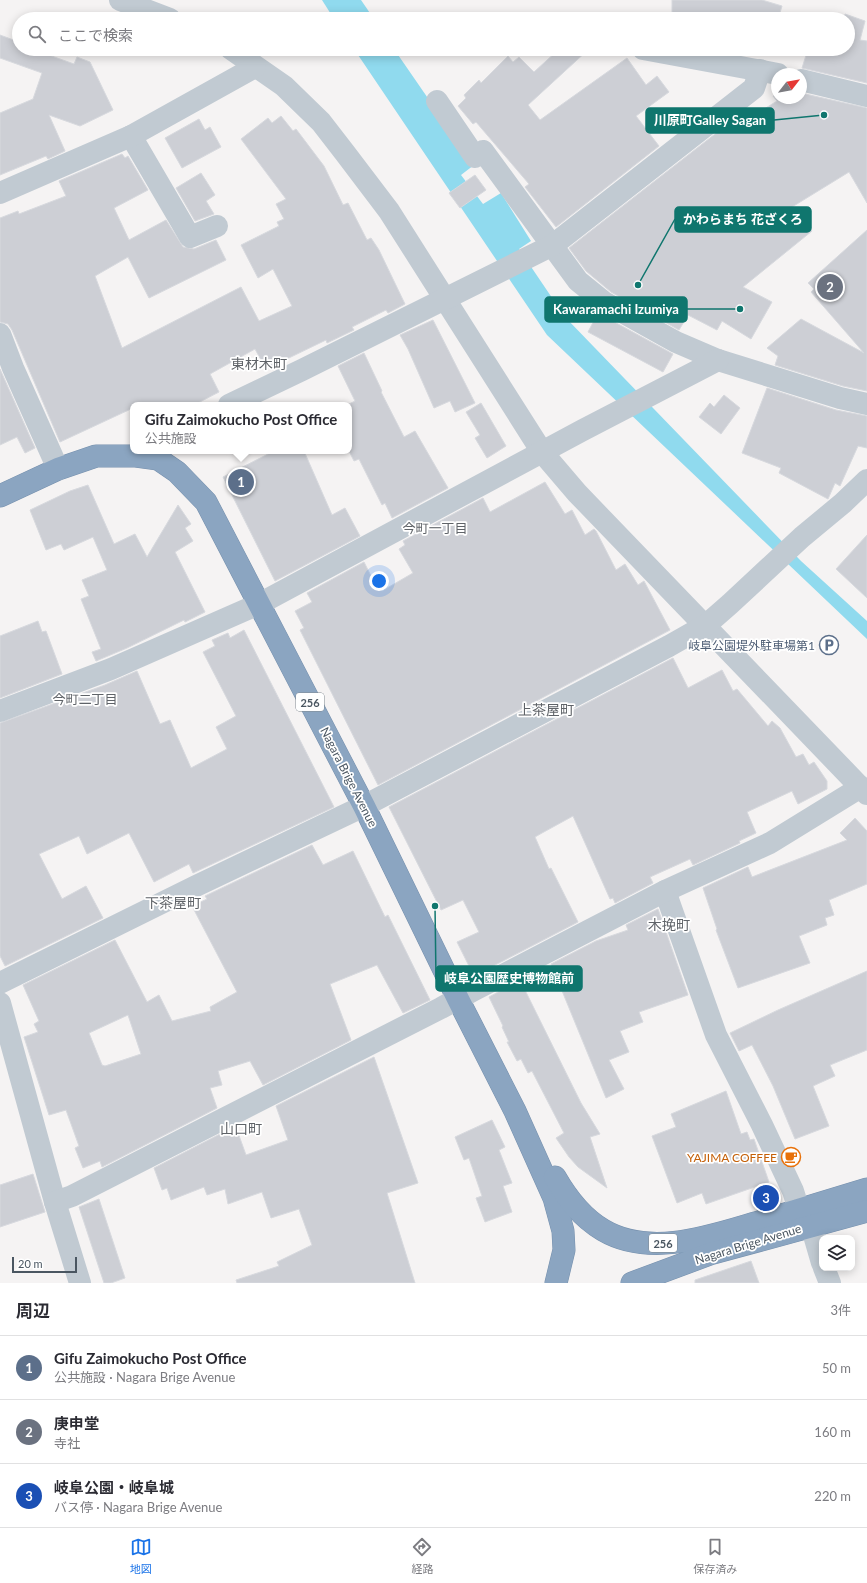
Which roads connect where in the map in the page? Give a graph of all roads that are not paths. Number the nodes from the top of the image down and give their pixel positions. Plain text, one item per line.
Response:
1 (120, 0) edge
2 (152, 12) edge
3 (240, 56) edge
4 (681, 56) edge
5 (255, 67) junction
6 (769, 72) edge
7 (807, 81) edge
8 (867, 96) edge
9 (437, 101) dead end
10 (131, 136) junction
11 (0, 193) edge
12 (217, 226) dead end
13 (543, 250) junction
14 (445, 299) junction
15 (0, 334) edge
16 (718, 360) junction
17 (235, 402) edge
18 (867, 404) edge
19 (542, 452) junction
20 (161, 455) edge
21 (58, 469) junction
22 (867, 480) edge
23 (0, 496) edge
24 (259, 604) junction
25 (706, 625) junction
26 (0, 711) edge
27 (864, 790) edge
28 (364, 806) junction
29 (665, 891) junction
30 (0, 983) edge
31 (458, 999) junction
32 (0, 1003) edge
33 (515, 1110) junction
34 (867, 1189) edge
35 (55, 1202) junction
36 (867, 1211) edge
37 (805, 1218) junction
38 (819, 1255) edge
39 (825, 1271) edge
40 (80, 1283) edge
41 (556, 1283) edge
42 (632, 1283) edge
43 (830, 1283) edge

1 - 2 street
3 - 5 street
4 - 6 street
5 - 10 street
5 - 14 street
6 - 13 street
7 - 8 street
9 - 13 street
10 - 11 street
10 - 12 street
13 - 14 street
13 - 16 street
14 - 17 street
14 - 19 street
15 - 21 street
16 - 18 street
16 - 19 street
19 - 24 street
19 - 25 street
20 - 21 highway, Nagara Brige Avenue / 256
20 - 24 highway, Nagara Brige Avenue / 256
21 - 23 highway, Nagara Brige Avenue / 256
22 - 25 street
24 - 26 street
24 - 28 highway, Nagara Brige Avenue / 256
25 - 27 street
25 - 28 street
27 - 29 street
28 - 30 street
28 - 31 highway, Nagara Brige Avenue / 256
29 - 31 street
29 - 37 street
31 - 33 highway, Nagara Brige Avenue / 256
31 - 35 street
32 - 35 street
33 - 37 highway, Nagara Brige Avenue / 256
33 - 41 highway, Nagara Brige Avenue / 256
34 - 37 highway, Nagara Brige Avenue / 256
35 - 40 street
36 - 37 highway, Nagara Brige Avenue / 256
37 - 38 street
37 - 42 highway, Nagara Brige Avenue / 256
39 - 43 street

